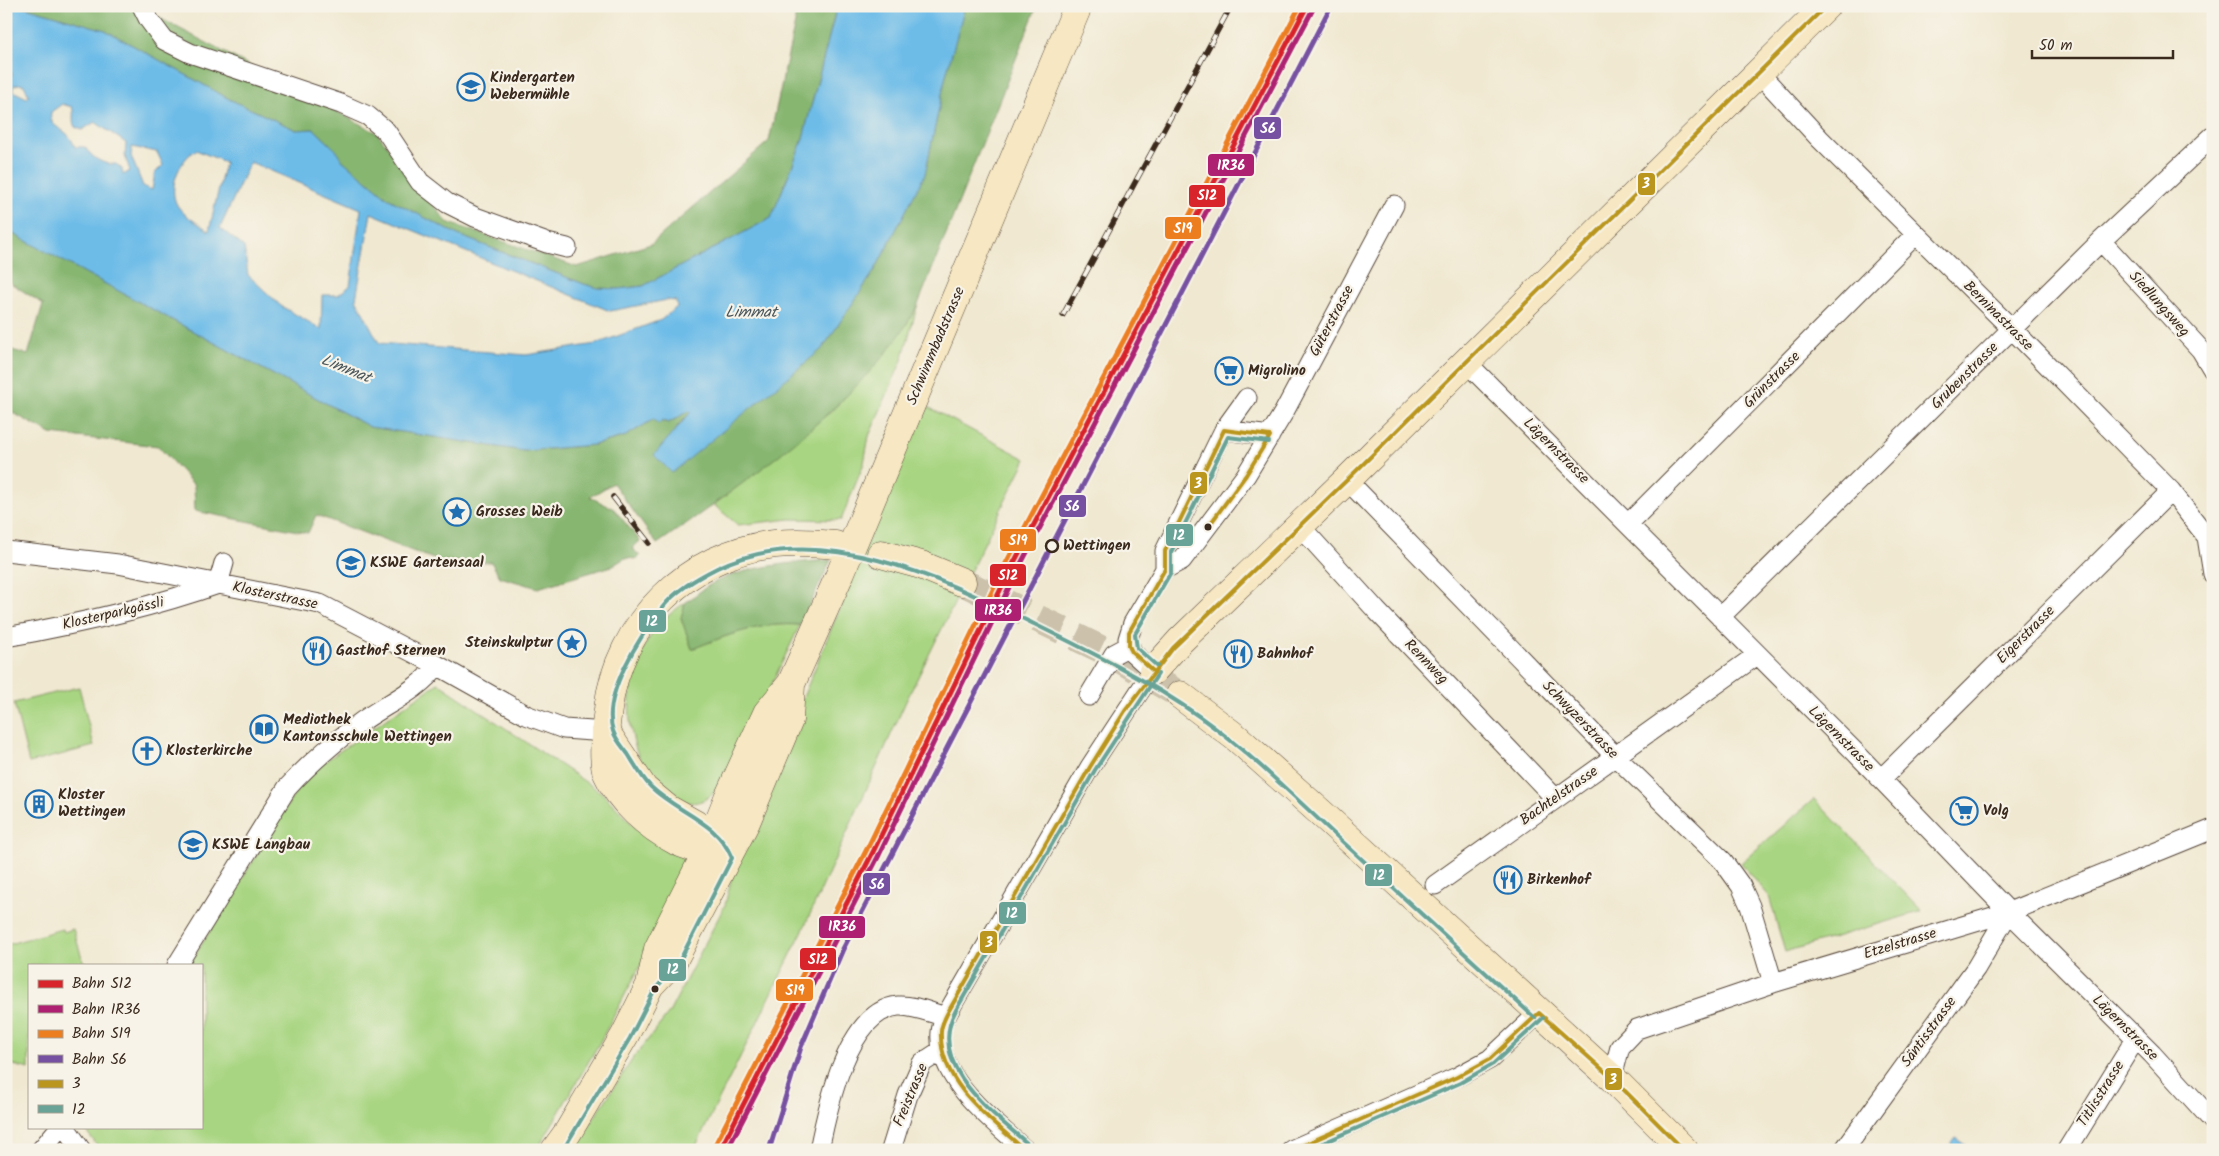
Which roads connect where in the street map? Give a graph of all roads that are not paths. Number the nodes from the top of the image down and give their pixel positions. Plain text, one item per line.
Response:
1 (142, 6) edge
2 (1078, 6) edge
3 (1826, 6) edge
4 (1760, 73) junction
5 (2213, 136) edge
6 (1394, 205) dead end
7 (1916, 234) junction
8 (2101, 241) junction
9 (567, 248) dead end
10 (2012, 329) junction
11 (1465, 361) junction
12 (2213, 370) edge
13 (1247, 398) dead end
14 (1224, 430) junction
15 (1270, 436) junction
16 (1347, 480) junction
17 (2171, 491) junction
18 (1628, 524) junction
19 (1299, 525) junction
20 (835, 545) dead end
21 (6, 551) edge
22 (881, 554) dead end
23 (224, 562) dead end
24 (1165, 569) junction
25 (2213, 574) edge
26 (962, 582) tunnel mouth
27 (218, 584) junction
28 (1720, 617) junction
29 (6, 637) edge
30 (1129, 646) junction
31 (1757, 655) junction
32 (437, 665) junction
33 (1154, 671) junction
34 (791, 684) junction
35 (1180, 695) tunnel mouth
36 (1089, 696) dead end
37 (606, 732) junction
38 (1616, 757) junction
39 (1881, 779) junction
40 (728, 798) junction
41 (1555, 798) junction
42 (668, 809) junction
43 (2213, 830) edge
44 (676, 841) junction
45 (715, 850) junction
46 (1435, 885) dead end
47 (688, 887) junction
48 (2009, 912) junction
49 (178, 964) edge
50 (1773, 983) junction
51 (650, 985) junction
52 (1538, 1012) junction
53 (946, 1017) junction
54 (2136, 1038) junction
55 (942, 1050) junction
56 (1612, 1078) junction
57 (2213, 1121) edge
58 (59, 1128) edge
59 (66, 1128) edge
60 (41, 1150) edge
61 (81, 1150) edge
62 (555, 1150) edge
63 (819, 1150) edge
64 (891, 1150) edge
65 (1025, 1150) edge
66 (1291, 1150) edge
67 (1684, 1150) edge
68 (1844, 1150) edge
69 (2067, 1150) edge

1 - 9 street
2 - 34 street, Schwimmbadstrasse
3 - 4 street
4 - 7 street, Berninastrasse
4 - 11 street
5 - 8 street, Grubenstrasse
6 - 15 street, Güterstrasse
7 - 10 street, Berninastrasse
7 - 18 street, Grünstrasse
8 - 10 street, Grubenstrasse
8 - 12 street, Siedlungsweg
10 - 17 street, Berninastrasse
10 - 28 street, Grubenstrasse
11 - 16 street
11 - 18 street, Lägernstrasse
13 - 14 street, Güterstrasse
14 - 15 street
14 - 24 street, Güterstrasse
15 - 24 street, Güterstrasse
16 - 19 street
16 - 38 street, Schwyzerstrasse
17 - 25 street, Berninastrasse
17 - 39 street, Eigerstrasse
18 - 28 street, Lägernstrasse
19 - 33 street
19 - 41 street, Rennweg
20 - 37 street
21 - 27 street, Klosterstrasse
22 - 26 street
23 - 27 street
24 - 30 street, Güterstrasse
27 - 29 street, Klosterparkgässli
27 - 32 street, Klosterstrasse
28 - 31 street, Lägernstrasse
30 - 33 street
30 - 36 street
31 - 38 street, Bachtelstrasse
31 - 39 street, Lägernstrasse
32 - 37 street, Klosterstrasse
32 - 49 street
33 - 53 street
34 - 40 street, Schwimmbadstrasse
34 - 45 street, Schwimmbadstrasse
35 - 52 street
37 - 42 street
37 - 44 street
38 - 41 street, Bachtelstrasse
38 - 50 street, Schwyzerstrasse
39 - 48 street, Lägernstrasse
40 - 42 street
40 - 45 street, Schwimmbadstrasse
41 - 46 street, Bachtelstrasse
42 - 45 street
43 - 48 street, Etzelstrasse
44 - 45 street
44 - 47 street
45 - 47 street, Schwimmbadstrasse
45 - 51 street, Schwimmbadstrasse
47 - 51 street, Schwimmbadstrasse
48 - 50 street, Etzelstrasse
48 - 54 street, Lägernstrasse
48 - 68 street, Säntisstrasse
50 - 56 street, Etzelstrasse
51 - 62 street, Schwimmbadstrasse
52 - 56 street
52 - 66 street
53 - 55 street
53 - 63 street
54 - 57 street, Lägernstrasse
54 - 69 street, Titlisstrasse
55 - 64 street, Freistrasse
55 - 65 street
56 - 67 street
58 - 60 street
59 - 61 street

